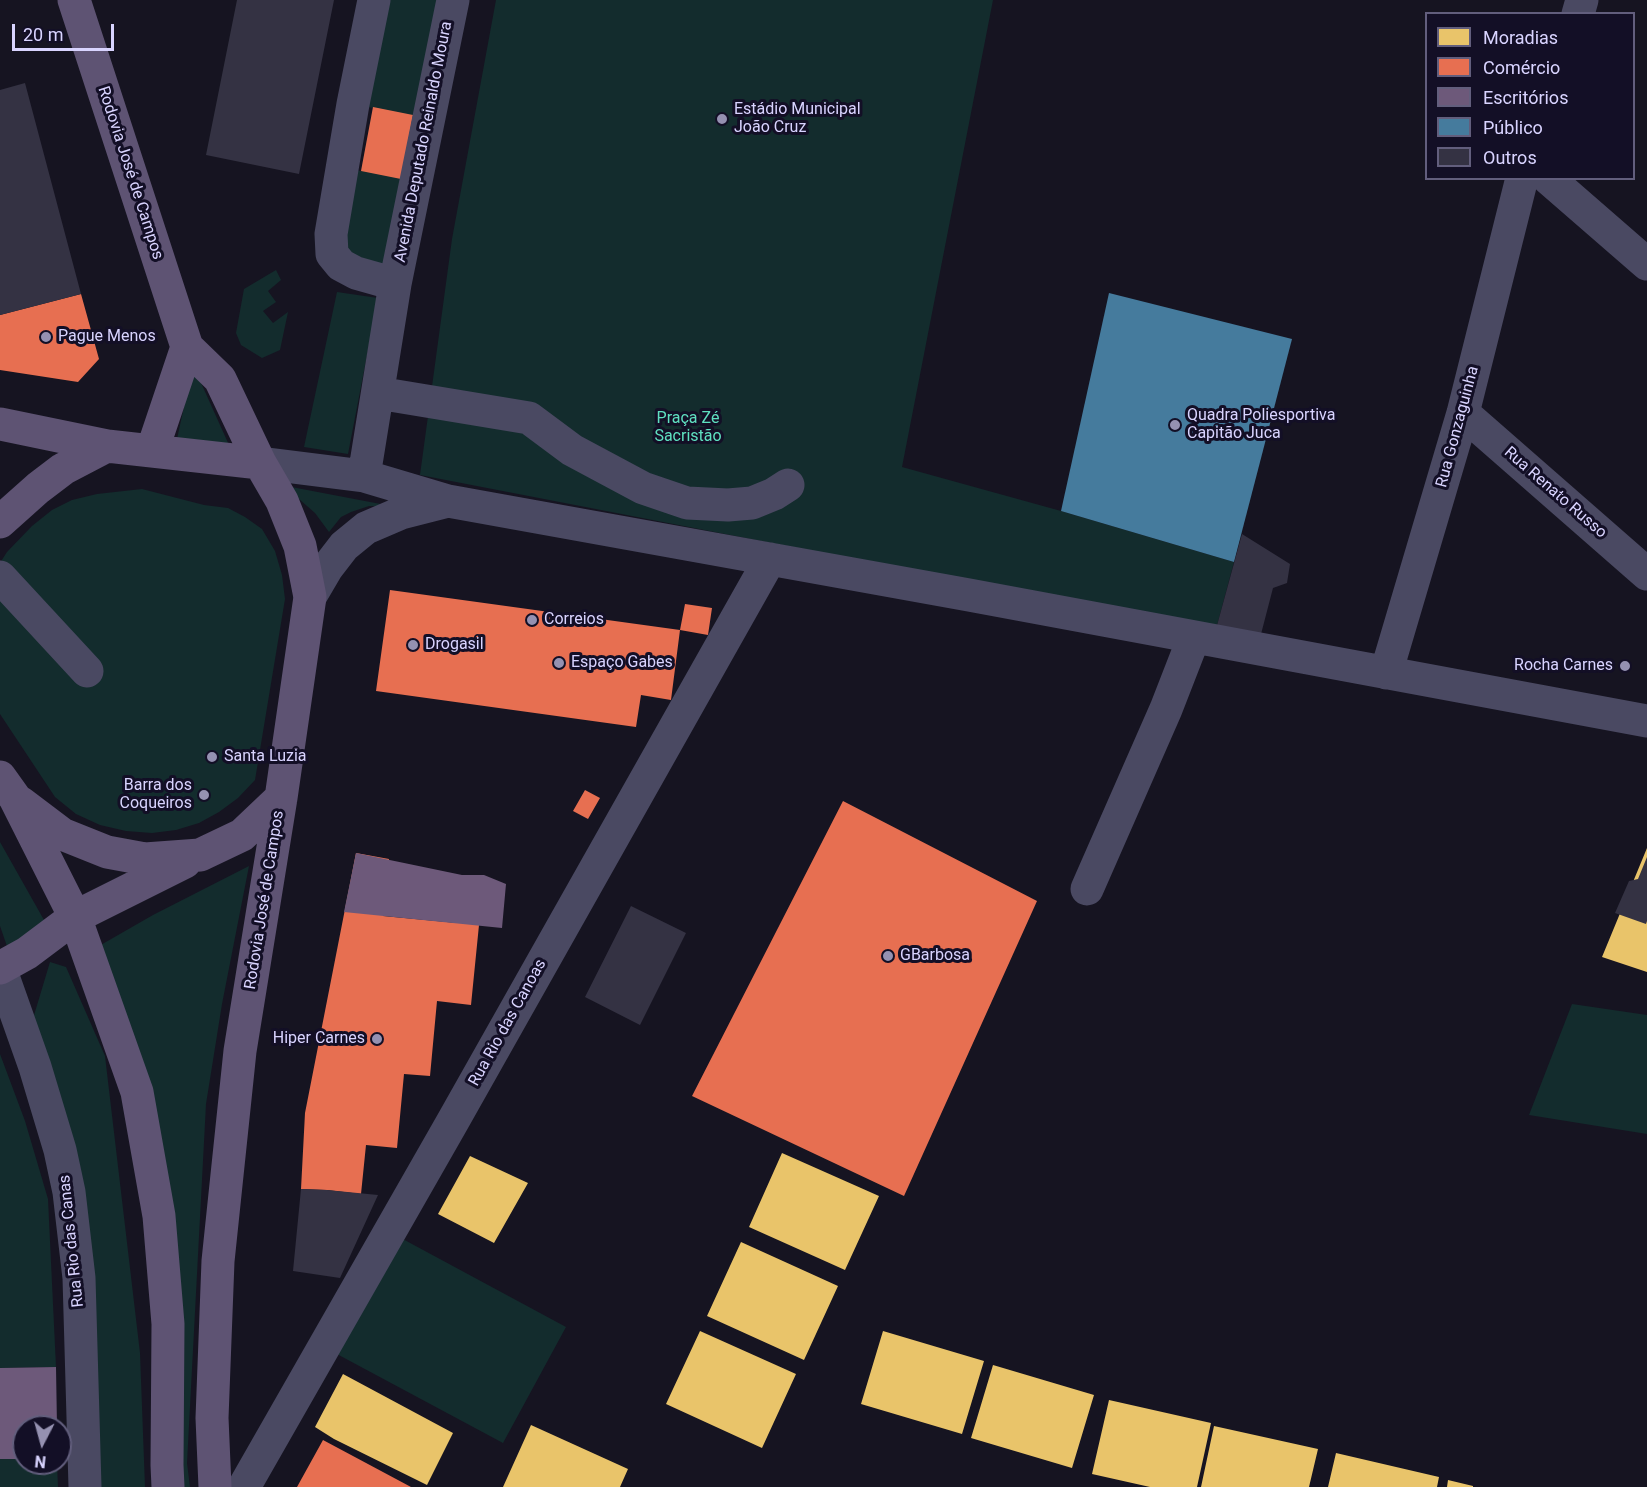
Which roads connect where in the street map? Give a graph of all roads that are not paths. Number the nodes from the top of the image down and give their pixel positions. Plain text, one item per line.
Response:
1 (74, 0) edge
2 (374, 0) edge
3 (453, 0) edge
4 (1521, 180) edge
5 (1550, 180) edge
6 (1647, 264) edge
7 (395, 284) junction
8 (187, 346) junction
9 (378, 393) junction
10 (1463, 413) junction
11 (0, 424) edge
12 (107, 446) junction
13 (152, 451) junction
14 (260, 464) junction
15 (364, 476) junction
16 (788, 485) dead end
17 (448, 501) junction
18 (0, 522) edge
19 (770, 559) junction
20 (1647, 574) edge
21 (0, 577) edge
22 (310, 597) junction
23 (1194, 637) junction
24 (87, 671) dead end
25 (1386, 673) junction
26 (1647, 721) edge
27 (8, 788) edge
28 (281, 798) junction
29 (200, 855) junction
30 (1087, 889) dead end
31 (75, 917) junction
32 (0, 968) edge
33 (85, 1487) edge
34 (168, 1487) edge
35 (215, 1487) edge
36 (244, 1487) edge

1 - 8 main road, Rodovia José de Campos
2 - 7 street, Avenida Deputado Reinaldo Moura
3 - 7 street, Avenida Deputado Reinaldo Moura
4 - 10 street, Rua Gonzaguinha
5 - 6 street
7 - 9 street, Avenida Deputado Reinaldo Moura
8 - 13 main road
8 - 14 main road, Rodovia José de Campos
9 - 15 street, Avenida Deputado Reinaldo Moura
9 - 16 street
10 - 20 street, Rua Renato Russo
10 - 25 street, Rua Gonzaguinha
11 - 12 main road
12 - 13 main road
12 - 18 main road
13 - 14 main road
14 - 15 street
14 - 22 main road, Rodovia José de Campos
15 - 17 street
17 - 19 street
17 - 22 street
19 - 23 street
19 - 36 street, Rua Rio das Canoas
21 - 24 street
22 - 28 main road, Rodovia José de Campos
23 - 25 street
23 - 30 street
25 - 26 street
27 - 29 main road
27 - 31 main road
28 - 29 main road
28 - 35 main road, Rodovia José de Campos
29 - 31 main road
31 - 32 main road
31 - 34 main road
32 - 33 street, Rua Rio das Canas

